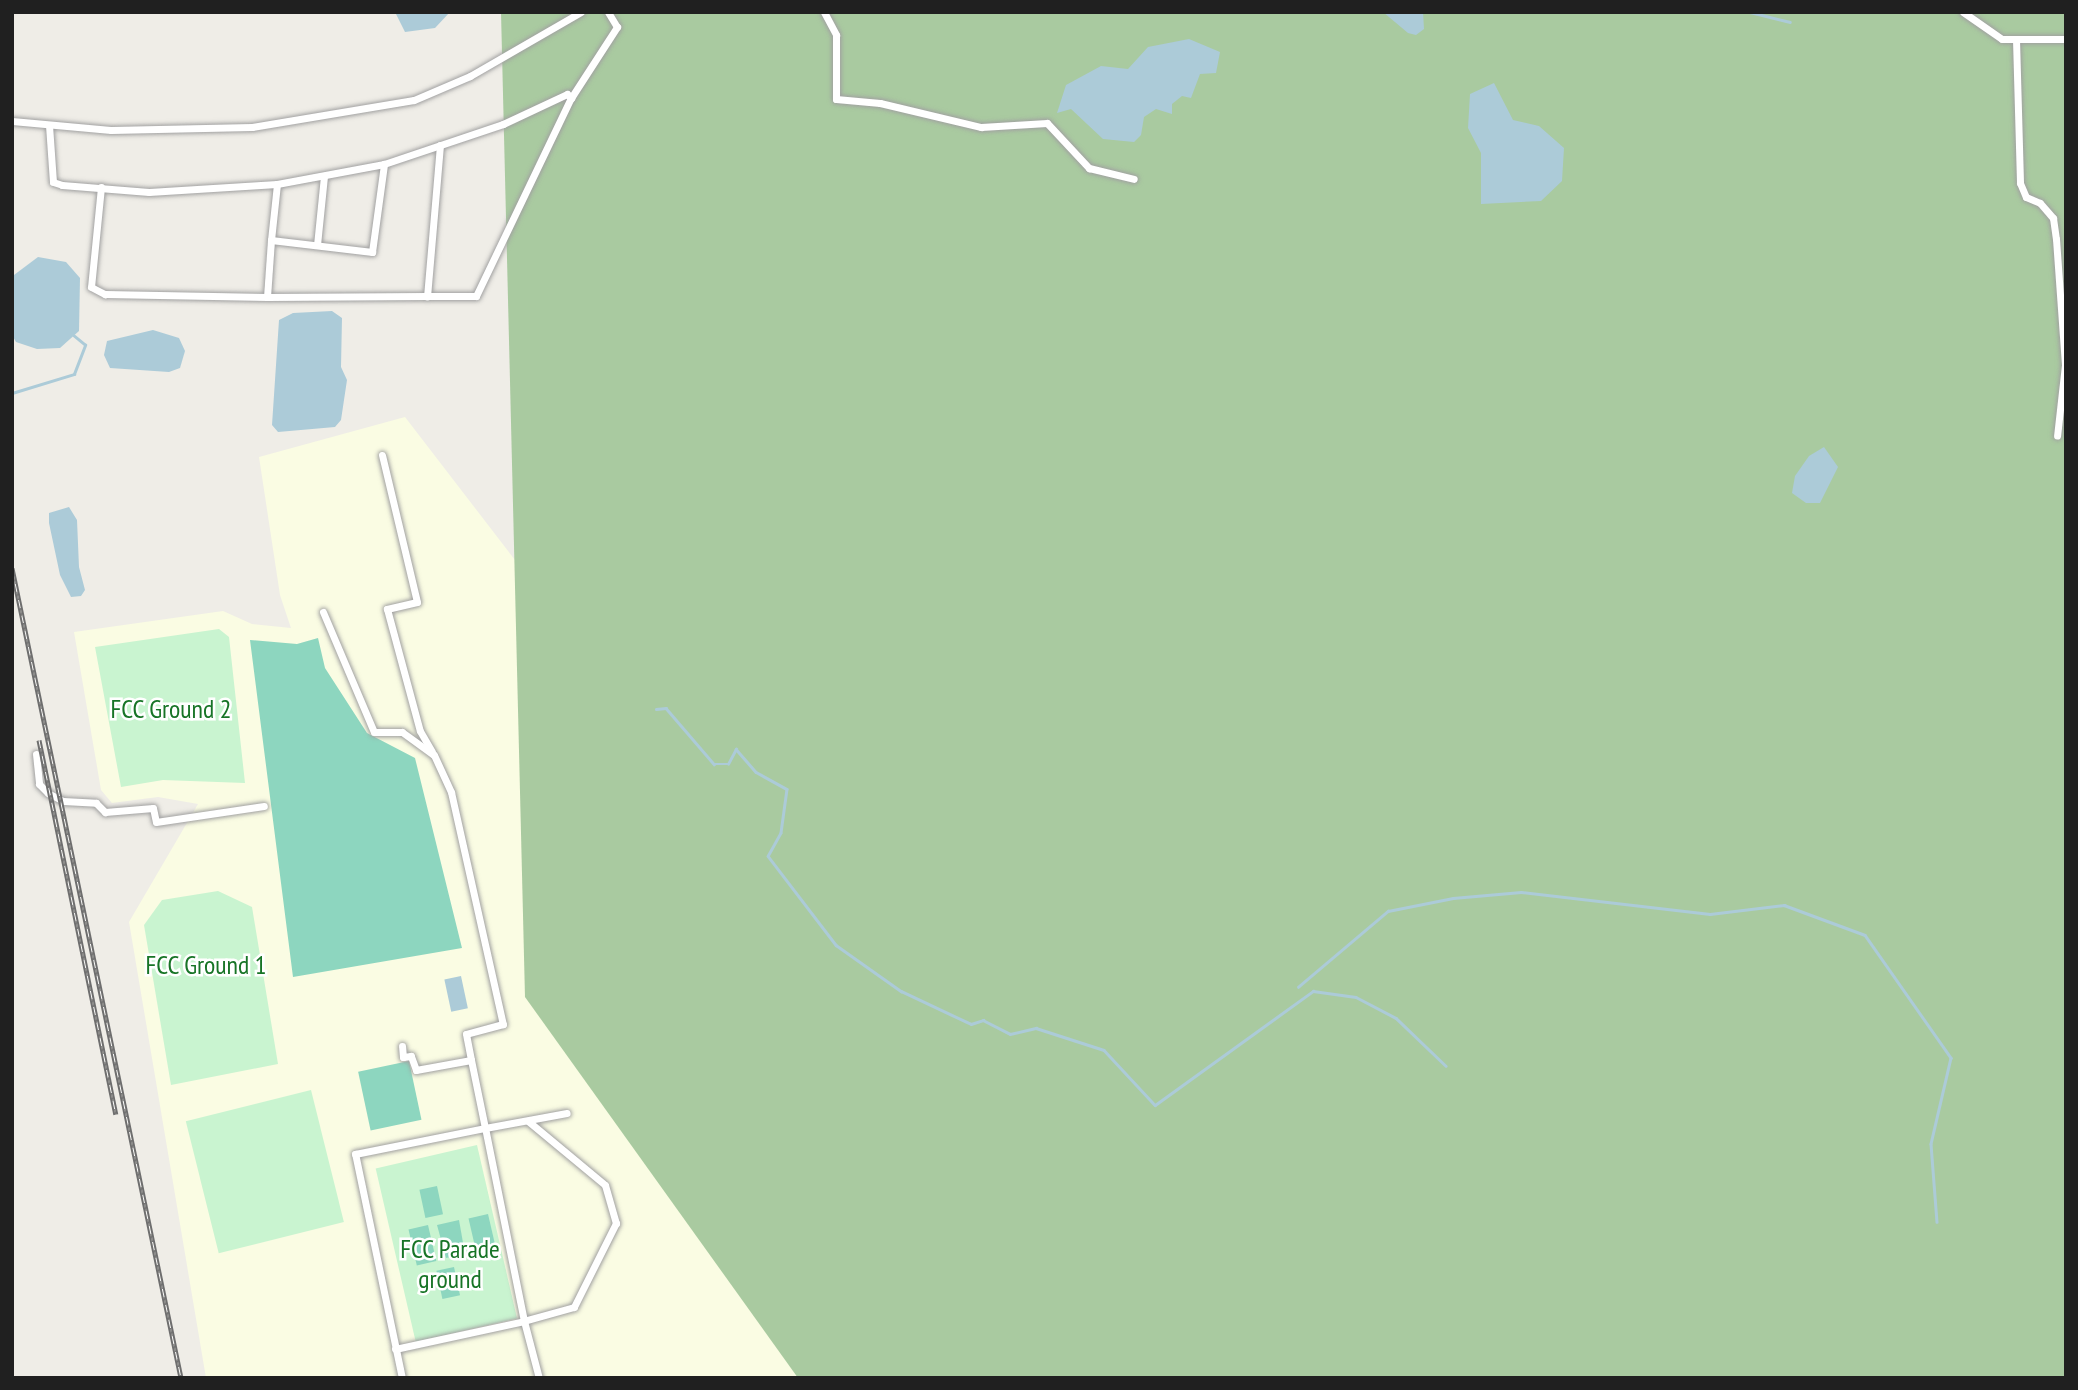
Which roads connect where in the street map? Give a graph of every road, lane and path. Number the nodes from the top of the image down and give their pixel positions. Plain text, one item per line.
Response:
1 (581, 12) edge
2 (608, 12) edge
3 (824, 12) edge
4 (1963, 12) edge
5 (2016, 39) junction
6 (2066, 39) edge
7 (571, 99) junction
8 (12, 121) edge
9 (49, 125) junction
10 (440, 145) junction
11 (384, 164) junction
12 (324, 176) junction
13 (1134, 180) dead end
14 (278, 184) junction
15 (101, 187) junction
16 (271, 240) junction
17 (317, 245) junction
18 (427, 296) junction
19 (267, 297) junction
20 (2057, 436) dead end
21 (382, 455) dead end
22 (323, 612) dead end
23 (36, 754) dead end
24 (434, 755) junction
25 (264, 806) dead end
26 (402, 1046) dead end
27 (471, 1060) junction
28 (567, 1113) dead end
29 (528, 1121) junction
30 (485, 1128) junction
31 (524, 1321) junction
32 (395, 1349) junction
33 (402, 1378) edge
34 (539, 1378) edge

1 - 9 street
2 - 7 street
3 - 13 street
4 - 5 street
5 - 6 street
5 - 20 street
7 - 10 street
7 - 18 street
8 - 9 street
9 - 15 street
10 - 11 street
10 - 18 street
11 - 12 street
11 - 17 street
12 - 14 street
12 - 17 street
14 - 15 street
14 - 16 street
15 - 19 street
16 - 17 street
16 - 19 street
18 - 19 street
21 - 24 street
22 - 24 street
23 - 25 street
24 - 27 street
26 - 27 street
27 - 30 street
28 - 29 street
29 - 30 street
29 - 31 street
30 - 31 street
30 - 32 street
31 - 32 street
31 - 34 street
32 - 33 street

